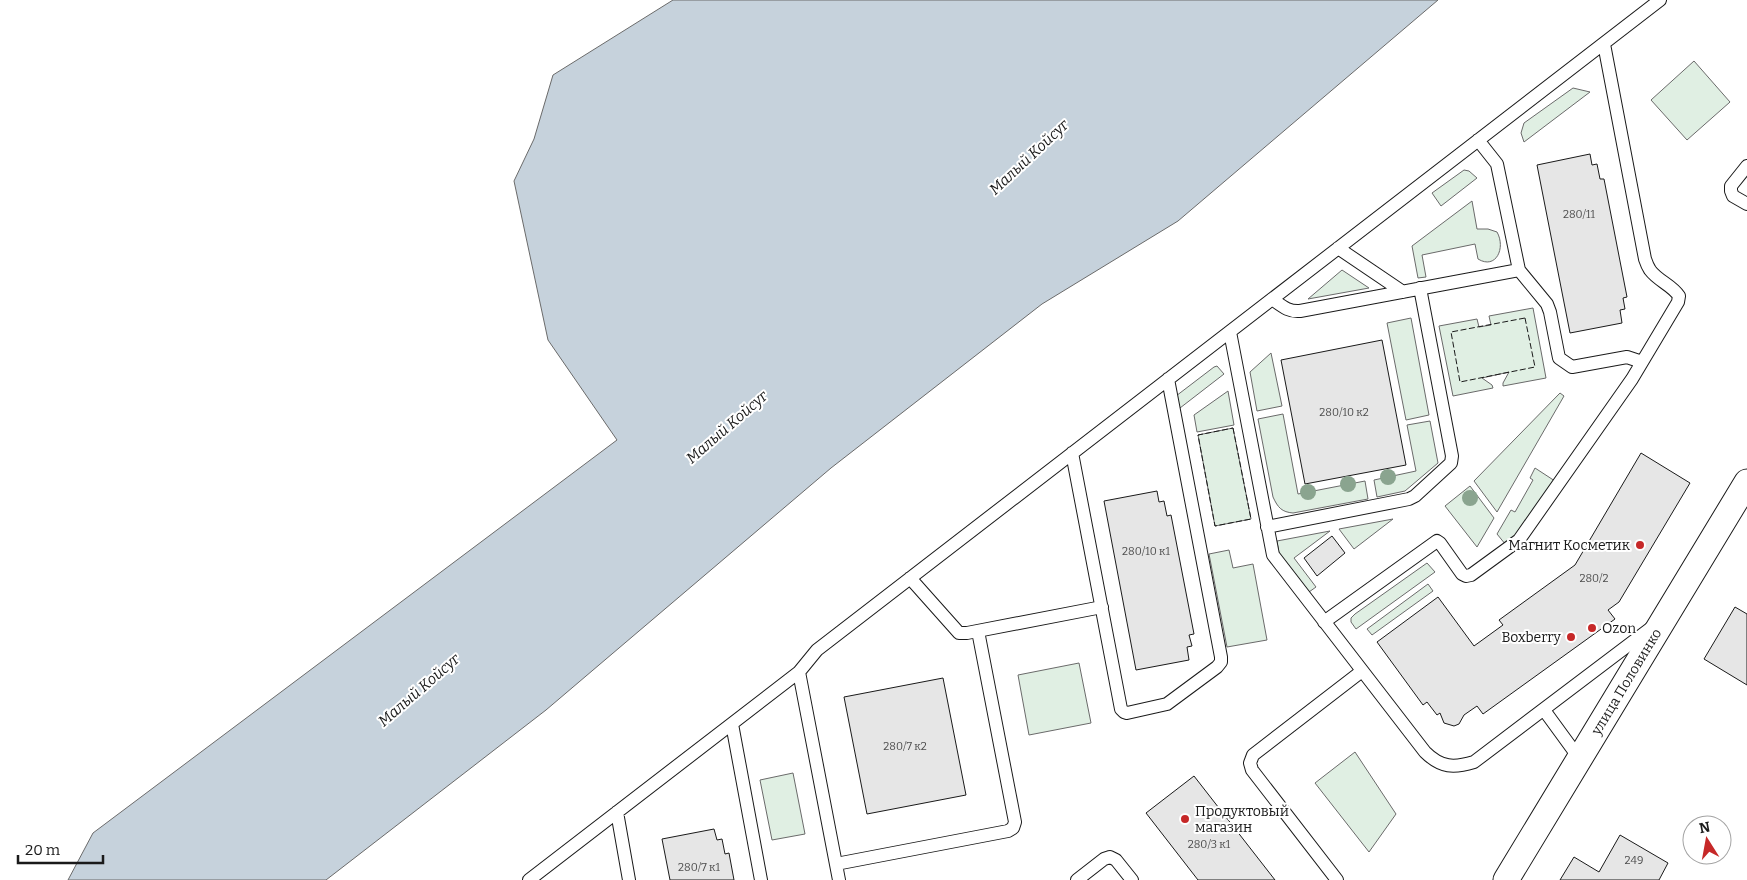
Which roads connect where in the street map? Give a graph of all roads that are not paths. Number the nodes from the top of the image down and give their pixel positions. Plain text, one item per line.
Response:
1 (1660, 0) edge
2 (1604, 44) junction
3 (1478, 140) junction
4 (1747, 166) edge
5 (1747, 204) edge
6 (1338, 248) junction
7 (1519, 270) junction
8 (1420, 288) junction
9 (1403, 292) junction
10 (1272, 299) junction
11 (1230, 332) junction
12 (1642, 362) junction
13 (1168, 379) junction
14 (1072, 453) junction
15 (1747, 482) edge
16 (1267, 528) junction
17 (910, 578) junction
18 (1102, 607) junction
19 (1663, 619) junction
20 (1324, 622) junction
21 (978, 631) junction
22 (799, 672) junction
23 (1362, 672) junction
24 (1544, 710) junction
25 (732, 724) junction
26 (1579, 758) junction
27 (617, 812) junction
28 (836, 864) junction
29 (528, 880) edge
30 (629, 880) edge
31 (762, 880) edge
32 (839, 880) edge
33 (1077, 880) edge
34 (1132, 880) edge
35 (1337, 880) edge
36 (1506, 880) edge

1 - 2 lane
2 - 3 lane
2 - 12 lane
3 - 6 lane
3 - 7 lane
4 - 5 lane
6 - 9 lane
6 - 10 lane
7 - 8 lane
7 - 12 lane
8 - 9 lane
8 - 16 lane
9 - 10 lane
10 - 11 lane
11 - 13 lane
11 - 16 lane
12 - 20 lane
13 - 14 lane
13 - 18 lane
14 - 17 lane
14 - 18 lane
15 - 19 street, улица Половинко
16 - 20 lane
17 - 21 lane
17 - 22 lane
18 - 21 lane
19 - 24 lane
19 - 26 street, улица Половинко
20 - 23 lane
21 - 28 lane
22 - 25 lane
22 - 28 lane
23 - 24 lane
23 - 35 lane
24 - 26 lane
25 - 27 lane
25 - 31 lane
26 - 36 street, улица Половинко
27 - 29 lane
27 - 30 lane
28 - 32 lane
33 - 34 lane

